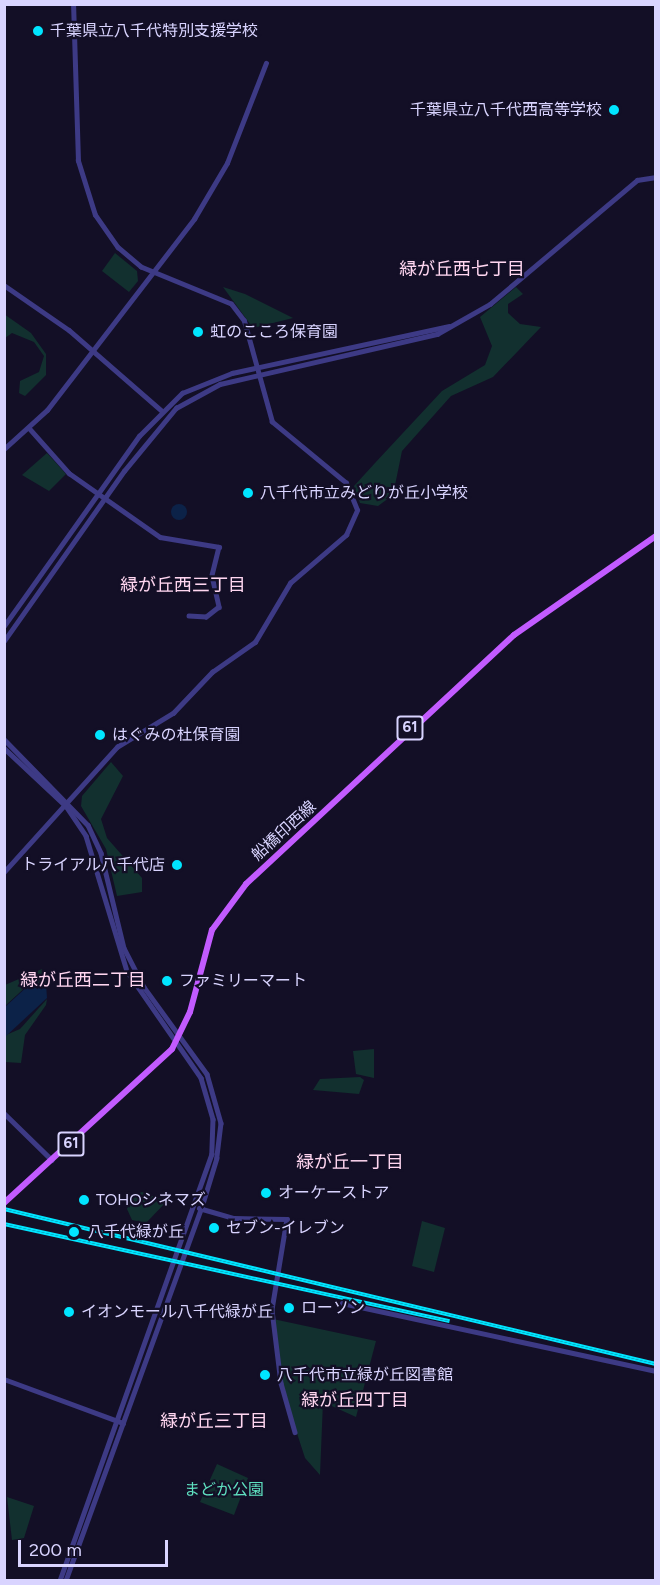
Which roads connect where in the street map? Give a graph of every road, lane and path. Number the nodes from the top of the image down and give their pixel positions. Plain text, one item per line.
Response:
1 (73, 4) edge
2 (266, 63) dead end
3 (656, 177) edge
4 (152, 273) junction
5 (4, 285) edge
6 (455, 325) junction
7 (93, 350) junction
8 (255, 367) junction
9 (257, 376) junction
10 (161, 410) junction
11 (30, 429) junction
12 (4, 449) edge
13 (98, 495) junction
14 (105, 499) junction
15 (656, 536) edge
16 (189, 616) dead end
17 (4, 626) edge
18 (4, 641) edge
19 (4, 739) edge
20 (4, 748) edge
21 (68, 804) junction
22 (4, 872) edge
23 (178, 1039) junction
24 (4, 1113) edge
25 (52, 1160) junction
26 (4, 1203) edge
27 (194, 1206) junction
28 (201, 1209) junction
29 (342, 1303) dead end
30 (656, 1371) edge
31 (4, 1379) edge
32 (117, 1420) junction
33 (123, 1423) junction
34 (296, 1432) dead end
35 (60, 1581) edge
36 (66, 1581) edge

1 - 4 street
2 - 4 street
3 - 6 street
4 - 7 street
4 - 8 street
5 - 7 street
6 - 8 street
6 - 9 street
7 - 10 street
7 - 11 street
8 - 9 street
8 - 10 street
9 - 14 street
9 - 21 street
10 - 13 street
11 - 12 street
11 - 13 street
13 - 14 street
13 - 17 street
14 - 16 street
14 - 18 street
15 - 23 main road, 船橋印西線 / 61
19 - 21 street
20 - 21 street
21 - 22 street
21 - 23 street
23 - 25 main road, 船橋印西線 / 61
23 - 27 street
23 - 28 street
24 - 25 street
25 - 26 main road, 船橋印西線 / 61
27 - 28 street
27 - 32 street
28 - 33 street
28 - 34 street
29 - 30 street
31 - 32 street
32 - 33 street
32 - 35 street
33 - 36 street

